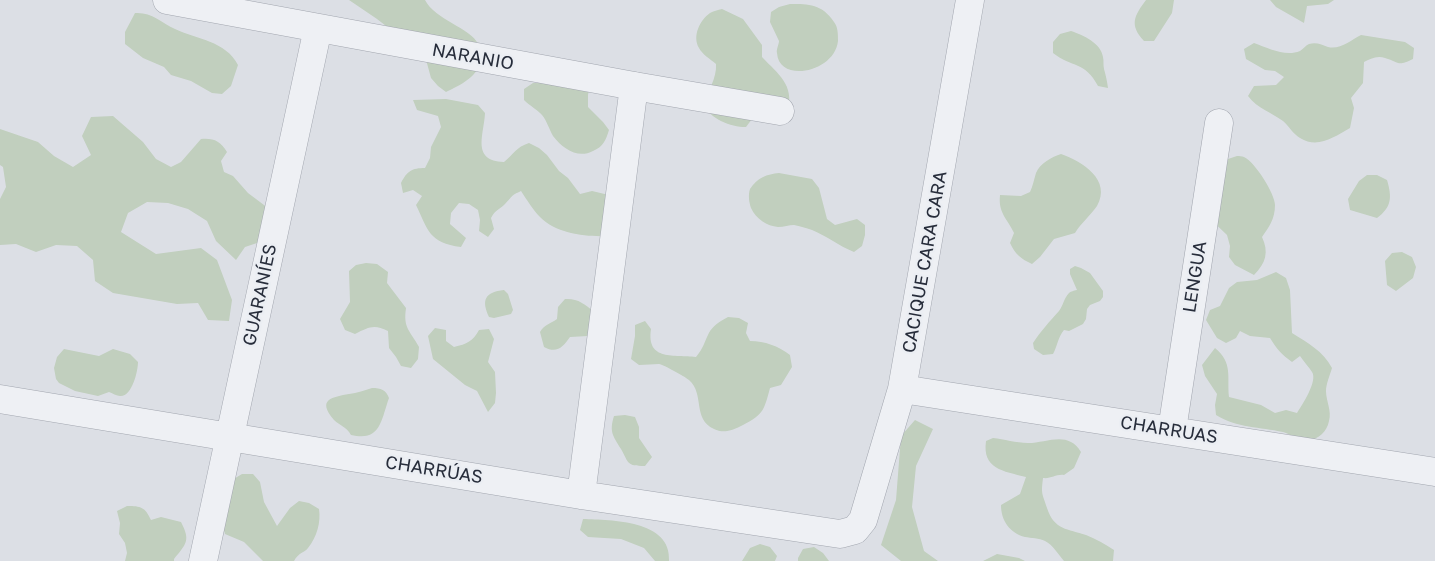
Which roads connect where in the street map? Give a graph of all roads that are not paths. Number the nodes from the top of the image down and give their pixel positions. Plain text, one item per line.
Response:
1 (167, 0) edge
2 (970, 0) edge
3 (318, 28) junction
4 (634, 86) junction
5 (780, 111) dead end
6 (1219, 124) dead end
7 (902, 389) junction
8 (0, 399) edge
9 (1172, 430) junction
10 (229, 437) junction
11 (1435, 472) edge
12 (581, 494) junction
13 (863, 520) joint
14 (203, 561) edge

1 - 3 street, NARANIO
2 - 7 street, CACIQUE CARA CARA
3 - 4 street, NARANIO
3 - 10 street, GUARANÍES
4 - 5 street, NARANIO
4 - 12 street
6 - 9 street, LENGUA
7 - 9 street, CHARRUAS
7 - 13 street, CACIQUE CARA CARA
8 - 10 street, CHARRÚAS
9 - 11 street, CHARRUAS
10 - 12 street, CHARRÚAS
10 - 14 street, GUARANÍES
12 - 13 street, CHARRÚAS

